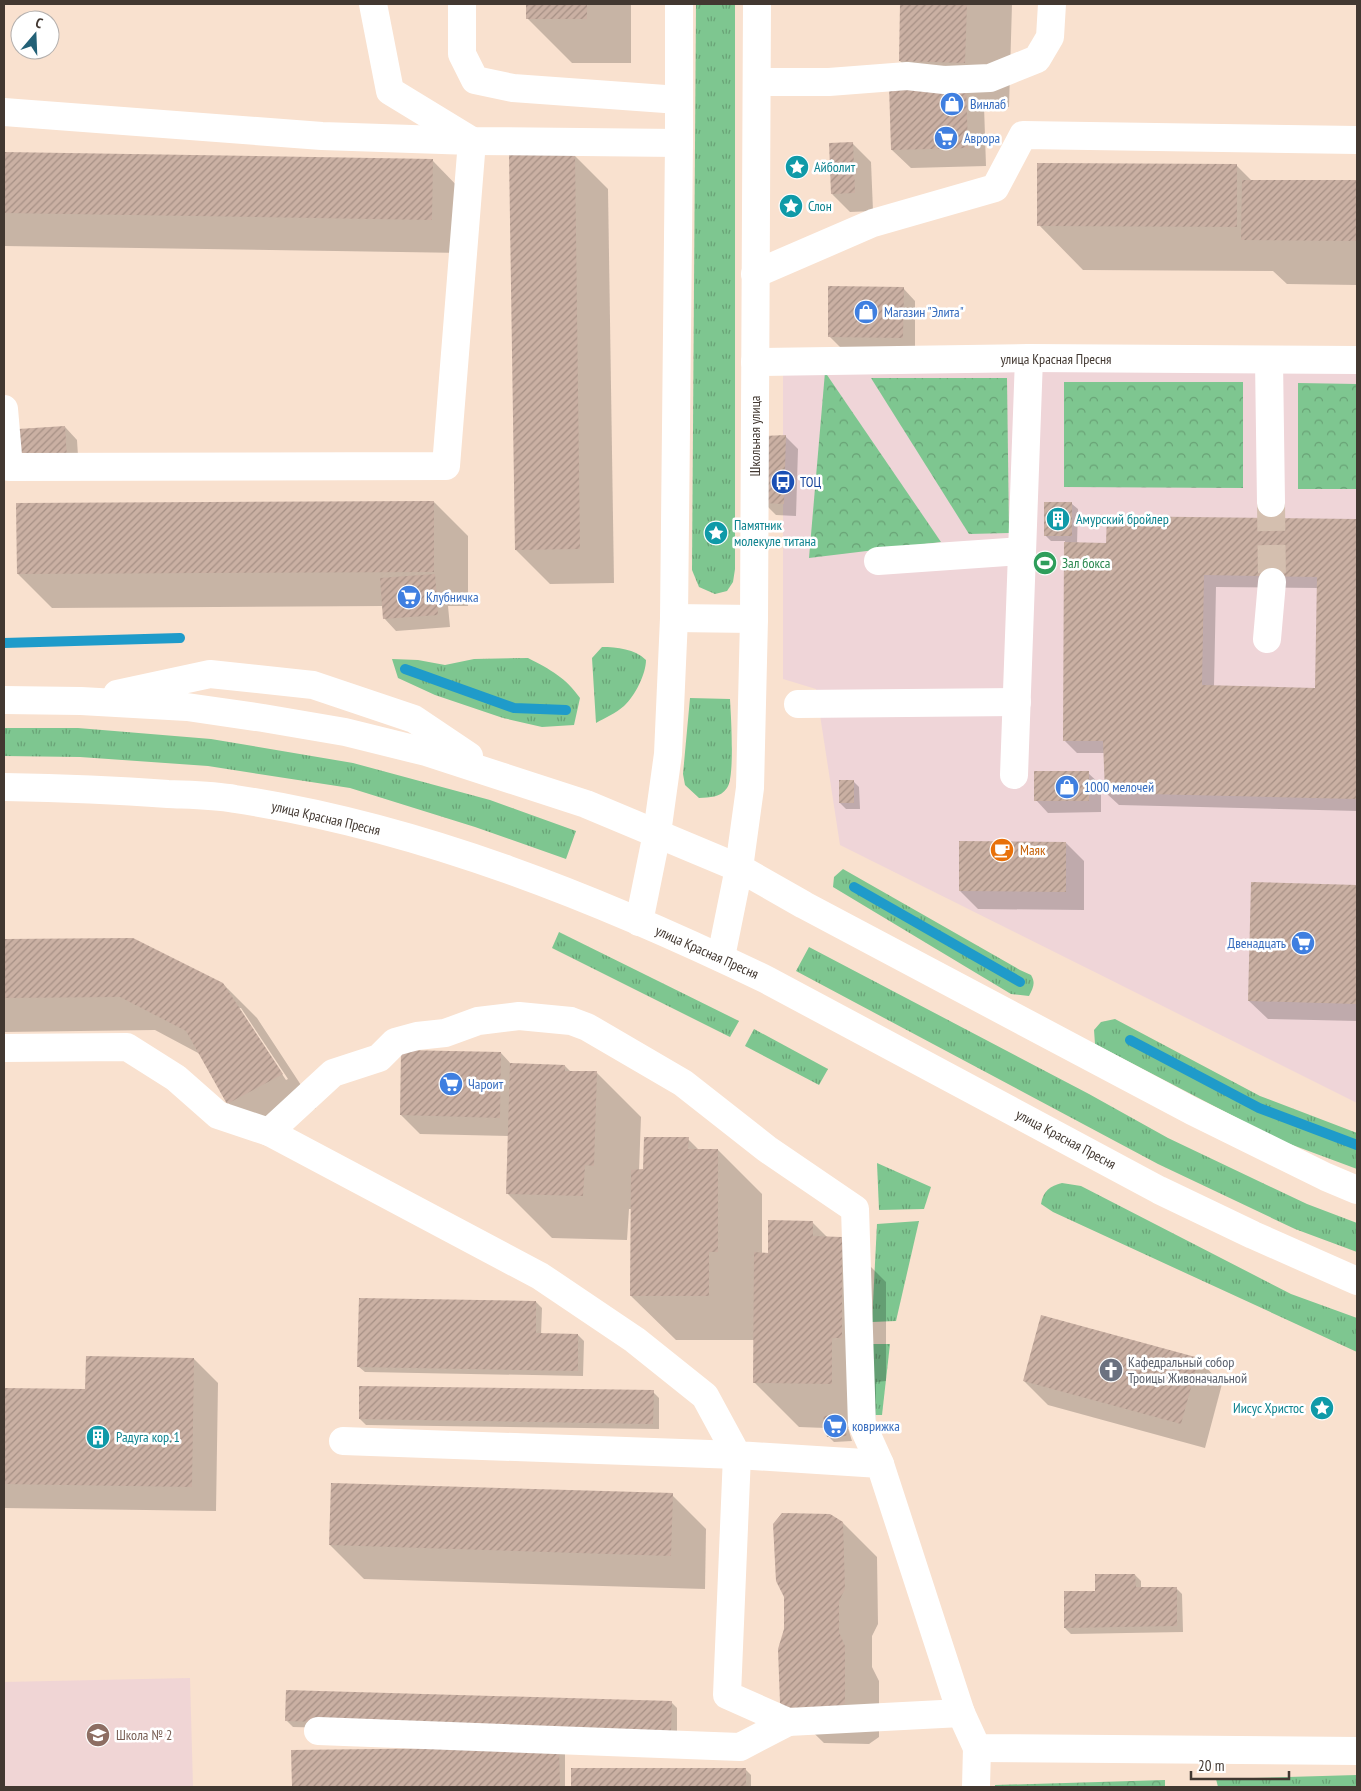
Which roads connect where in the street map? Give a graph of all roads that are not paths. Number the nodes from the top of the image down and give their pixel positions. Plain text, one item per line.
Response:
1 (373, 4) edge
2 (462, 4) edge
3 (679, 4) edge
4 (757, 4) edge
5 (1052, 4) edge
6 (757, 82) junction
7 (679, 100) junction
8 (4, 112) edge
9 (1357, 140) edge
10 (472, 141) junction
11 (679, 143) junction
12 (755, 274) junction
13 (1029, 358) junction
14 (1269, 360) junction
15 (1357, 360) edge
16 (755, 362) junction
17 (4, 409) edge
18 (1271, 504) tunnel mouth
19 (1022, 550) junction
20 (878, 561) dead end
21 (1272, 582) tunnel mouth
22 (674, 618) junction
23 (754, 619) junction
24 (1267, 639) dead end
25 (4, 700) edge
26 (81, 701) junction
27 (1017, 702) junction
28 (798, 704) dead end
29 (1014, 775) dead end
30 (497, 776) junction
31 (4, 787) edge
32 (657, 833) junction
33 (738, 868) junction
34 (639, 922) junction
35 (721, 957) junction
36 (4, 1048) edge
37 (269, 1132) junction
38 (1357, 1190) edge
39 (1357, 1281) edge
40 (343, 1441) dead end
41 (737, 1455) junction
42 (880, 1464) junction
43 (961, 1713) junction
44 (788, 1722) junction
45 (318, 1732) dead end
46 (977, 1748) junction
47 (1357, 1751) edge
48 (976, 1787) edge

1 - 10 street
2 - 7 street
3 - 7 street
4 - 6 street, Школьная улица
5 - 6 street
6 - 12 street, Школьная улица
7 - 11 street
8 - 10 street
9 - 12 street
10 - 11 street
10 - 17 street
11 - 22 street
12 - 16 street, Школьная улица
13 - 14 street, улица Красная Пресня
13 - 16 street, улица Красная Пресня
13 - 19 street
14 - 15 street, улица Красная Пресня
14 - 18 street
16 - 23 street, Школьная улица
19 - 20 street
19 - 27 street
21 - 24 street
22 - 23 street
22 - 32 street
23 - 33 street, Школьная улица
25 - 26 street
26 - 30 street
26 - 30 street
27 - 28 street
27 - 29 street
30 - 32 street
31 - 34 street, улица Красная Пресня
32 - 33 street
32 - 34 street
33 - 35 street, Школьная улица
33 - 38 street
34 - 35 street, улица Красная Пресня
35 - 39 street, улица Красная Пресня
36 - 37 street
37 - 41 street
37 - 42 street
40 - 41 street
41 - 42 street
41 - 44 street
42 - 43 street
43 - 44 street
43 - 46 street
44 - 45 street
46 - 47 street
46 - 48 street

